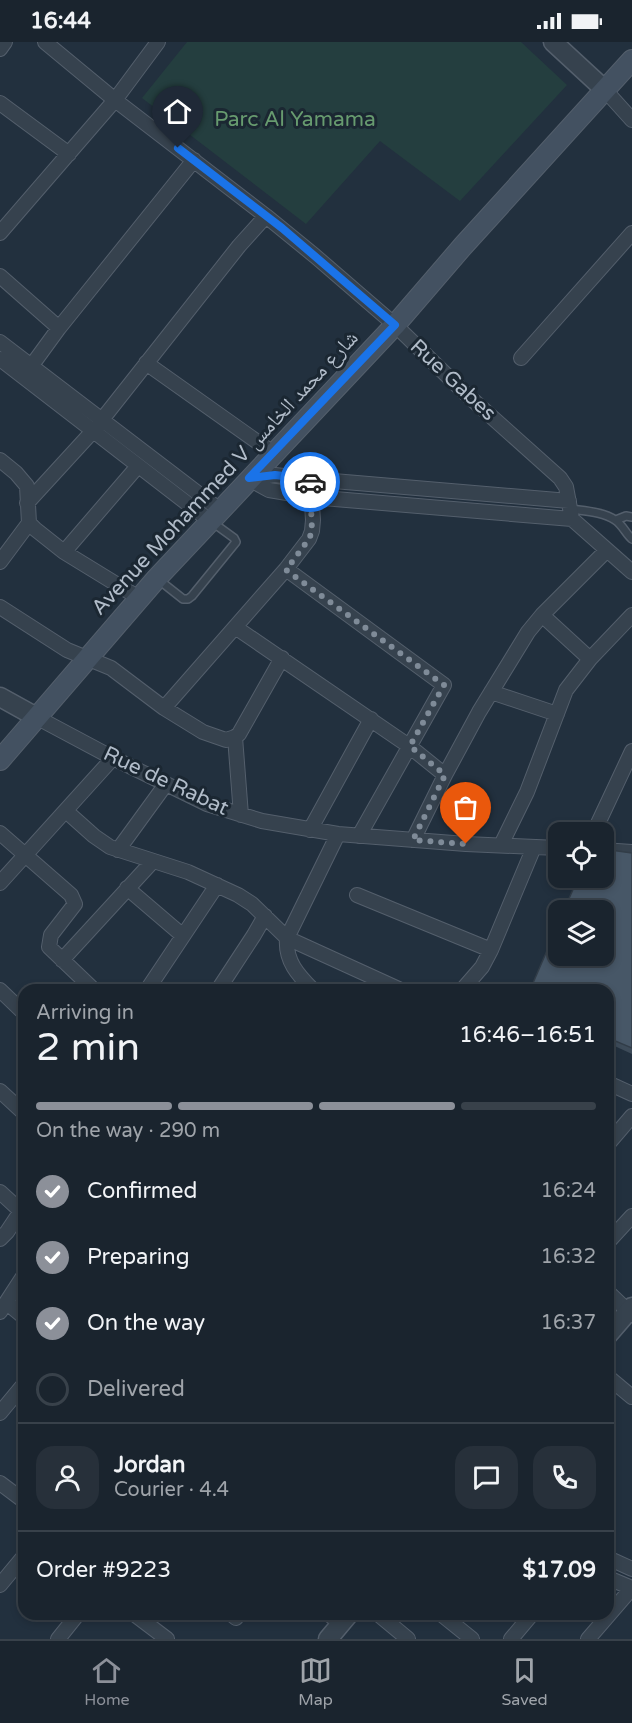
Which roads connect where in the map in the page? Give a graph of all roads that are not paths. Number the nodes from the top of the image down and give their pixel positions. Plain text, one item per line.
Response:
1 (5, 42) edge
2 (45, 42) edge
3 (158, 42) edge
4 (553, 42) edge
5 (0, 49) edge
6 (632, 60) edge
7 (605, 90) junction
8 (115, 100) junction
9 (0, 103) edge
10 (632, 120) edge
11 (69, 154) junction
12 (194, 160) junction
13 (266, 216) junction
14 (0, 233) edge
15 (632, 233) edge
16 (0, 276) edge
17 (395, 325) junction
18 (59, 328) junction
19 (0, 342) edge
20 (521, 358) dead end
21 (0, 359) edge
22 (146, 363) junction
23 (28, 370) junction
24 (103, 419) junction
25 (93, 431) junction
26 (273, 453) junction
27 (0, 460) edge
28 (138, 466) junction
29 (249, 478) junction
30 (310, 479) junction
31 (311, 497) junction
32 (27, 503) junction
33 (571, 510) junction
34 (215, 515) junction
35 (632, 517) edge
36 (616, 520) junction
37 (29, 523) junction
38 (632, 539) edge
39 (607, 550) junction
40 (64, 552) junction
41 (0, 562) edge
42 (286, 570) junction
43 (632, 572) edge
44 (157, 578) junction
45 (139, 598) junction
46 (0, 607) edge
47 (542, 615) junction
48 (632, 615) edge
49 (235, 627) junction
50 (282, 658) junction
51 (86, 659) junction
52 (590, 659) junction
53 (491, 692) junction
54 (0, 696) edge
55 (164, 708) junction
56 (557, 714) junction
57 (38, 718) junction
58 (371, 719) junction
59 (235, 737) junction
60 (410, 746) junction
61 (632, 751) edge
62 (113, 758) junction
63 (0, 760) edge
64 (445, 775) junction
65 (166, 784) junction
66 (66, 811) junction
67 (241, 815) junction
68 (599, 822) edge
69 (310, 830) junction
70 (0, 833) edge
71 (338, 834) junction
72 (359, 836) junction
73 (413, 840) junction
74 (501, 845) junction
75 (534, 847) junction
76 (548, 848) edge
77 (118, 850) junction
78 (614, 851) edge
79 (632, 852) edge
80 (25, 855) junction
81 (153, 861) junction
82 (0, 883) edge
83 (217, 885) junction
84 (127, 888) junction
85 (357, 895) dead end
86 (265, 916) junction
87 (182, 935) junction
88 (287, 939) junction
89 (491, 951) junction
90 (63, 960) junction
91 (88, 984) edge
92 (151, 984) edge
93 (226, 984) edge
94 (307, 984) edge
95 (388, 984) edge
96 (467, 984) edge
97 (0, 990) edge
98 (18, 1007) edge
99 (614, 1086) edge
100 (0, 1091) edge
101 (632, 1094) edge
102 (18, 1108) edge
103 (632, 1116) edge
104 (614, 1137) edge
105 (0, 1192) edge
106 (18, 1209) edge
107 (632, 1216) edge
108 (18, 1218) edge
109 (614, 1236) edge
110 (0, 1239) edge
111 (18, 1284) edge
112 (614, 1297) edge
113 (3, 1308) edge
114 (631, 1311) edge
115 (18, 1314) edge
116 (614, 1329) edge
117 (614, 1382) edge
118 (18, 1391) edge
119 (632, 1397) edge
120 (0, 1413) edge
121 (0, 1483) edge
122 (18, 1496) edge
123 (614, 1561) edge
124 (18, 1563) edge
125 (632, 1569) edge
126 (614, 1580) edge
127 (1, 1581) edge
128 (632, 1588) edge
129 (614, 1609) edge
130 (73, 1620) edge
131 (142, 1620) edge
132 (338, 1620) edge
133 (385, 1620) edge
134 (448, 1620) edge
135 (527, 1620) edge
136 (604, 1620) edge
137 (58, 1639) edge
138 (167, 1639) edge
139 (328, 1639) edge
140 (408, 1639) edge
141 (472, 1639) edge
142 (511, 1639) edge
143 (588, 1639) edge

1 - 5 street
2 - 8 street, Rue Gabes
3 - 8 street
4 - 7 street
6 - 7 main road, Avenue Mohammed V شارع محمد الخامس
7 - 10 street
7 - 17 main road, Avenue Mohammed V شارع محمد الخامس
8 - 11 street
8 - 12 street, Rue Gabes
9 - 11 street
11 - 14 street
12 - 13 street, Rue Gabes
12 - 18 street
13 - 17 street, Rue Gabes
13 - 22 street
15 - 20 street
16 - 18 street
17 - 26 main road, Avenue Mohammed V شارع محمد الخامس
17 - 33 street, Rue Gabes
18 - 23 street
19 - 23 street
21 - 23 street
22 - 24 street
22 - 26 street
23 - 24 street
23 - 25 street
24 - 25 street
24 - 34 street
25 - 28 street
25 - 32 street
26 - 29 main road, Avenue Mohammed V شارع محمد الخامس
27 - 32 street
28 - 34 street
28 - 40 street
29 - 30 street
29 - 31 street
29 - 34 main road, Avenue Mohammed V شارع محمد الخامس
30 - 31 street
30 - 33 street
31 - 33 street
31 - 42 street
32 - 37 street
33 - 36 lane
33 - 39 street
34 - 44 main road, Avenue Mohammed V شارع محمد الخامس
34 - 44 lane
35 - 36 lane
36 - 38 lane
37 - 40 street
37 - 41 street
39 - 43 street
39 - 47 street
40 - 45 street
42 - 49 street
42 - 60 street
44 - 45 main road, Avenue Mohammed V شارع محمد الخامس
45 - 51 main road, Avenue Mohammed V شارع محمد الخامس
46 - 51 street
47 - 52 street
47 - 53 street
48 - 52 street
49 - 50 street
49 - 55 street
50 - 58 street
50 - 59 street
51 - 55 street
51 - 57 main road, Avenue Mohammed V شارع محمد الخامس
52 - 56 street
53 - 56 street
53 - 64 street
54 - 57 street, Rue de Rabat
55 - 59 street
56 - 74 street
57 - 62 street, Rue de Rabat
57 - 63 main road, Avenue Mohammed V شارع محمد الخامس
58 - 60 street
58 - 69 street
59 - 67 street
60 - 64 street
60 - 72 street
61 - 68 street
62 - 65 street, Rue de Rabat
62 - 66 street
64 - 73 street
65 - 67 street, Rue de Rabat
65 - 77 street
66 - 77 street
66 - 80 street
67 - 69 street, Rue de Rabat
69 - 71 street, Rue de Rabat
70 - 80 street
71 - 72 street, Rue de Rabat
71 - 88 street
72 - 73 street, Rue de Rabat
73 - 74 street, Rue de Rabat
74 - 75 street, Rue de Rabat
75 - 76 street, Rue de Rabat
75 - 89 street
77 - 81 street
78 - 79 street
80 - 82 street
80 - 90 street
81 - 83 street
81 - 84 street
83 - 86 street
83 - 87 street
84 - 87 street
84 - 90 street
85 - 89 street
86 - 88 street
86 - 93 street
87 - 92 street
88 - 94 street
88 - 95 street
89 - 96 street
90 - 91 street
97 - 98 street
99 - 101 street
100 - 102 street
103 - 104 street
105 - 106 street
107 - 109 street
108 - 110 street
111 - 113 street
112 - 114 street
113 - 115 street
114 - 116 street
117 - 119 street
118 - 120 street
121 - 122 street
123 - 125 street
124 - 127 street
126 - 128 street
128 - 129 street
130 - 137 street
131 - 138 street
132 - 139 street
133 - 140 street
134 - 141 street
135 - 142 street
136 - 143 street

